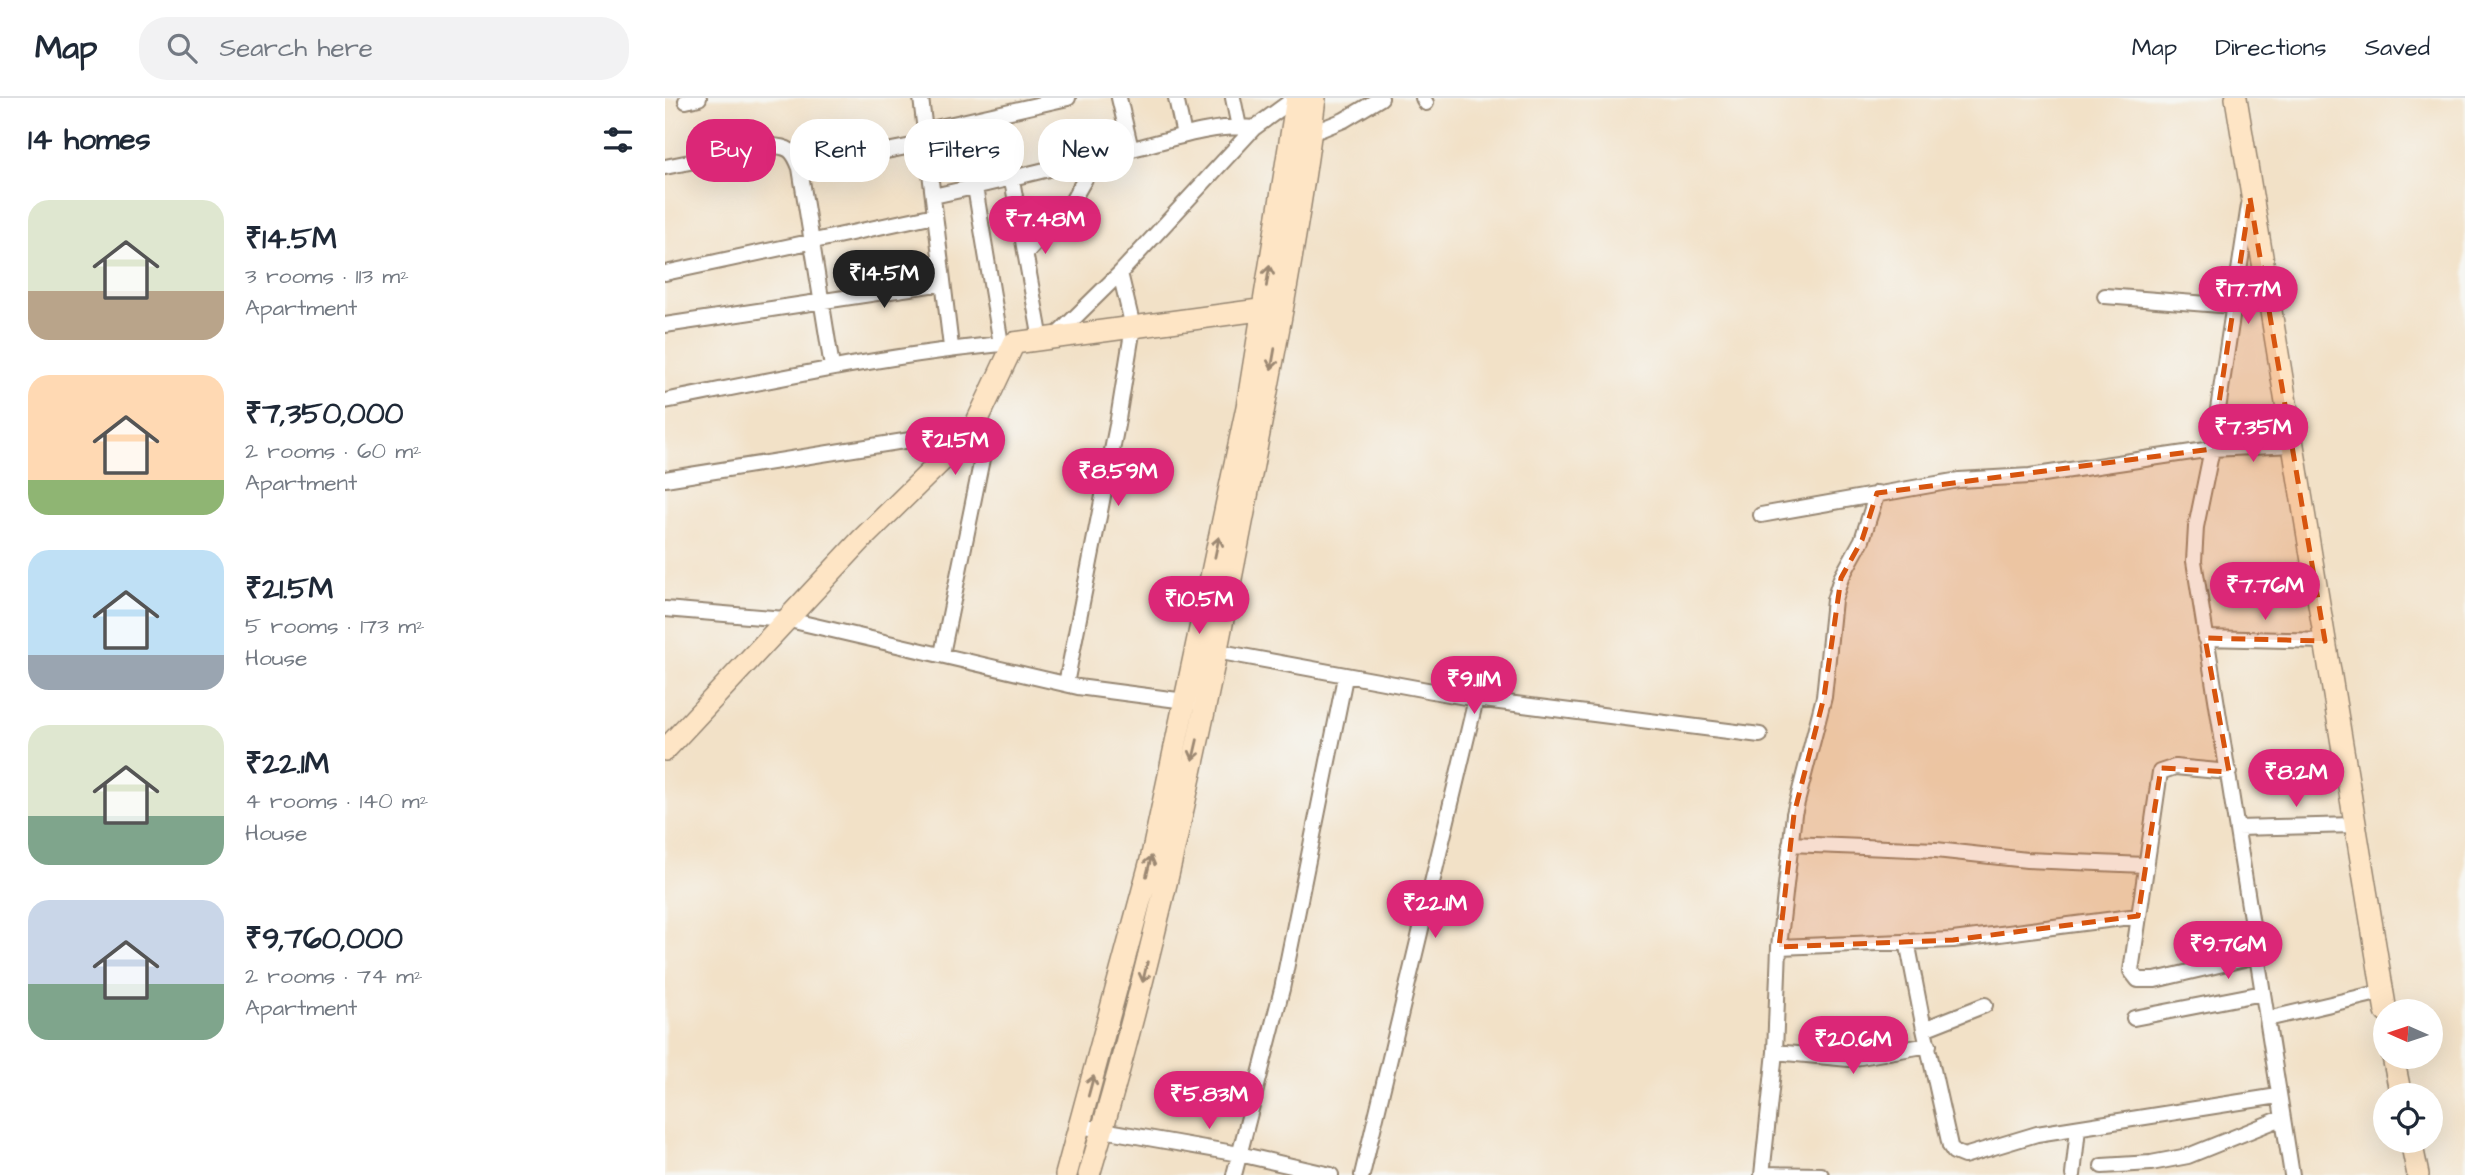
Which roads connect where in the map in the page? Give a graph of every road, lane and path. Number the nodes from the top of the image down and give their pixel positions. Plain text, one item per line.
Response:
1 (921, 98) edge
2 (1067, 98) edge
3 (1119, 98) edge
4 (1176, 98) edge
5 (1233, 98) edge
6 (1296, 98) edge
7 (1315, 98) edge
8 (1381, 98) edge
9 (2236, 98) edge
10 (924, 119) edge
11 (992, 119) edge
12 (1124, 119) edge
13 (1247, 127) junction
14 (1312, 133) junction
15 (1184, 135) junction
16 (1134, 148) edge
17 (790, 149) edge
18 (665, 167) edge
19 (802, 182) edge
20 (932, 182) edge
21 (1001, 182) edge
22 (1012, 182) edge
23 (1083, 182) edge
24 (975, 187) junction
25 (933, 196) junction
26 (2250, 198) junction
27 (935, 215) junction
28 (810, 242) junction
29 (1026, 253) junction
30 (665, 273) edge
31 (1120, 273) junction
32 (943, 283) junction
33 (2105, 296) dead end
34 (820, 303) junction
35 (2233, 306) junction
36 (1272, 309) junction
37 (665, 325) edge
38 (1133, 327) junction
39 (1049, 338) junction
40 (1007, 344) junction
41 (951, 348) junction
42 (832, 367) junction
43 (665, 401) edge
44 (973, 430) junction
45 (2292, 445) junction
46 (2212, 449) junction
47 (665, 479) edge
48 (1877, 493) junction
49 (1761, 515) dead end
50 (665, 609) edge
51 (785, 619) junction
52 (2205, 638) junction
53 (2325, 641) junction
54 (1195, 647) junction
55 (1217, 651) junction
56 (942, 654) junction
57 (1345, 677) junction
58 (1066, 684) junction
59 (1476, 699) junction
60 (1184, 701) junction
61 (1206, 704) junction
62 (1760, 735) dead end
63 (665, 750) edge
64 (2229, 772) junction
65 (2355, 825) junction
66 (2237, 828) junction
67 (1790, 844) junction
68 (2145, 865) junction
69 (2138, 916) junction
70 (1907, 942) junction
71 (1779, 947) junction
72 (2257, 956) junction
73 (2263, 993) junction
74 (2384, 999) edge
75 (1985, 1004) dead end
76 (2373, 1004) edge
77 (2134, 1018) dead end
78 (2267, 1019) junction
79 (1924, 1029) junction
80 (1929, 1045) junction
81 (1775, 1052) junction
82 (2278, 1096) junction
83 (2281, 1118) junction
84 (1080, 1126) junction
85 (2078, 1128) junction
86 (1103, 1129) junction
87 (2413, 1153) edge
88 (1239, 1154) junction
89 (2102, 1166) dead end
90 (1066, 1175) edge
91 (1090, 1175) edge
92 (1234, 1175) edge
93 (1331, 1175) edge
94 (1362, 1175) edge
95 (1762, 1175) edge
96 (1821, 1175) edge
97 (2073, 1175) edge
98 (2292, 1175) edge
99 (2418, 1175) edge

1 - 10 street
2 - 11 street
3 - 12 street
4 - 15 street
5 - 13 street
6 - 13 street
36 -> 6 street
7 - 14 street
8 - 14 street
9 - 26 street
13 - 15 street
13 - 31 street
14 - 36 street
15 - 16 street
17 - 18 street
19 - 28 street
20 - 25 street
21 - 24 street
22 - 29 street
23 - 29 street
24 - 25 street
24 - 40 street
25 - 27 street
26 - 35 street
26 - 45 street
27 - 28 street
27 - 32 street
28 - 30 street
28 - 34 street
29 - 39 street
31 - 38 street
31 - 39 street
32 - 34 street
32 - 41 street
33 - 35 street
34 - 37 street
34 - 42 street
35 - 46 street
36 - 38 street
54 -> 36 street
36 -> 55 street
38 - 39 street
38 - 58 street
39 - 40 street
40 - 41 street
40 - 44 street
41 - 42 street
42 - 43 street
44 - 47 street
44 - 51 street
44 - 56 street
45 - 46 street
45 - 53 street
46 - 48 street
46 - 52 street
48 - 49 street
48 - 67 street
50 - 51 street
51 - 56 street
51 - 63 street
52 - 53 street
52 - 64 street
53 - 65 street
54 - 55 street
54 - 60 street
55 - 57 street
55 - 61 street
56 - 58 street
57 - 59 street
57 - 88 street
58 - 60 street
59 - 62 street
59 - 94 street
60 - 61 street
84 -> 60 street
61 -> 86 street
64 - 66 street
64 - 68 street
65 - 66 street
65 - 74 street
66 - 72 street
67 - 68 street
67 - 71 street
68 - 69 street
69 - 70 street
69 - 72 street
70 - 71 street
70 - 79 street
71 - 81 street
72 - 73 street
73 - 77 street
73 - 78 street
75 - 79 street
76 - 78 street
78 - 82 street
79 - 80 street
80 - 81 street
80 - 85 street
81 - 95 street
82 - 83 street
82 - 85 street
83 - 89 street
83 - 98 street
84 - 86 street
84 - 90 street
85 - 97 street
86 - 88 street
86 - 91 street
87 - 99 street
88 - 92 street
88 - 93 street
95 - 96 street

